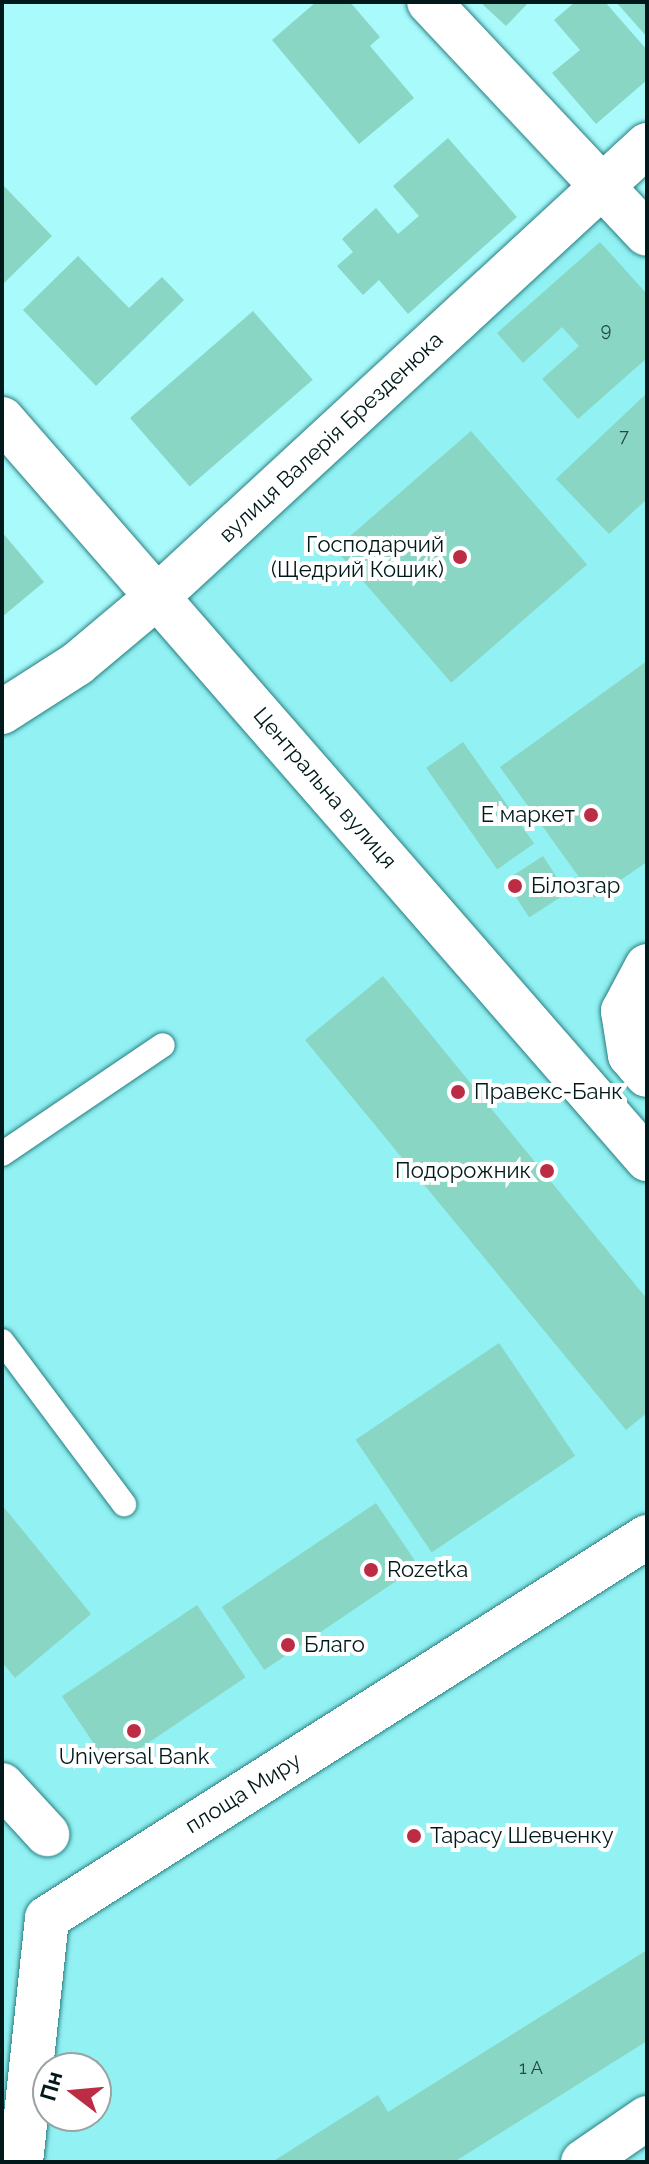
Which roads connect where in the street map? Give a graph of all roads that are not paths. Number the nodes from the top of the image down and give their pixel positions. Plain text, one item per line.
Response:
1 (429, 2) edge
2 (647, 145) edge
3 (604, 186) junction
4 (647, 234) edge
5 (2, 419) edge
6 (158, 596) junction
7 (2, 712) edge
8 (647, 966) edge
9 (163, 1045) dead end
10 (647, 1075) edge
11 (2, 1154) edge
12 (647, 1159) edge
13 (2, 1341) edge
14 (124, 1504) dead end
15 (647, 1537) edge
16 (2, 1785) edge
17 (47, 1834) dead end
18 (647, 2118) edge
19 (21, 2162) edge
20 (583, 2162) edge

1 - 3 street
2 - 3 street, вулиця Валерія Брезденюка
3 - 4 street
3 - 6 street, вулиця Валерія Брезденюка
5 - 6 street, Центральна вулиця
6 - 7 street, вулиця Валерія Брезденюка
6 - 12 street, Центральна вулиця
8 - 10 street
9 - 11 lane
13 - 14 lane
15 - 19 street, площа Миру
16 - 17 street
18 - 20 street

